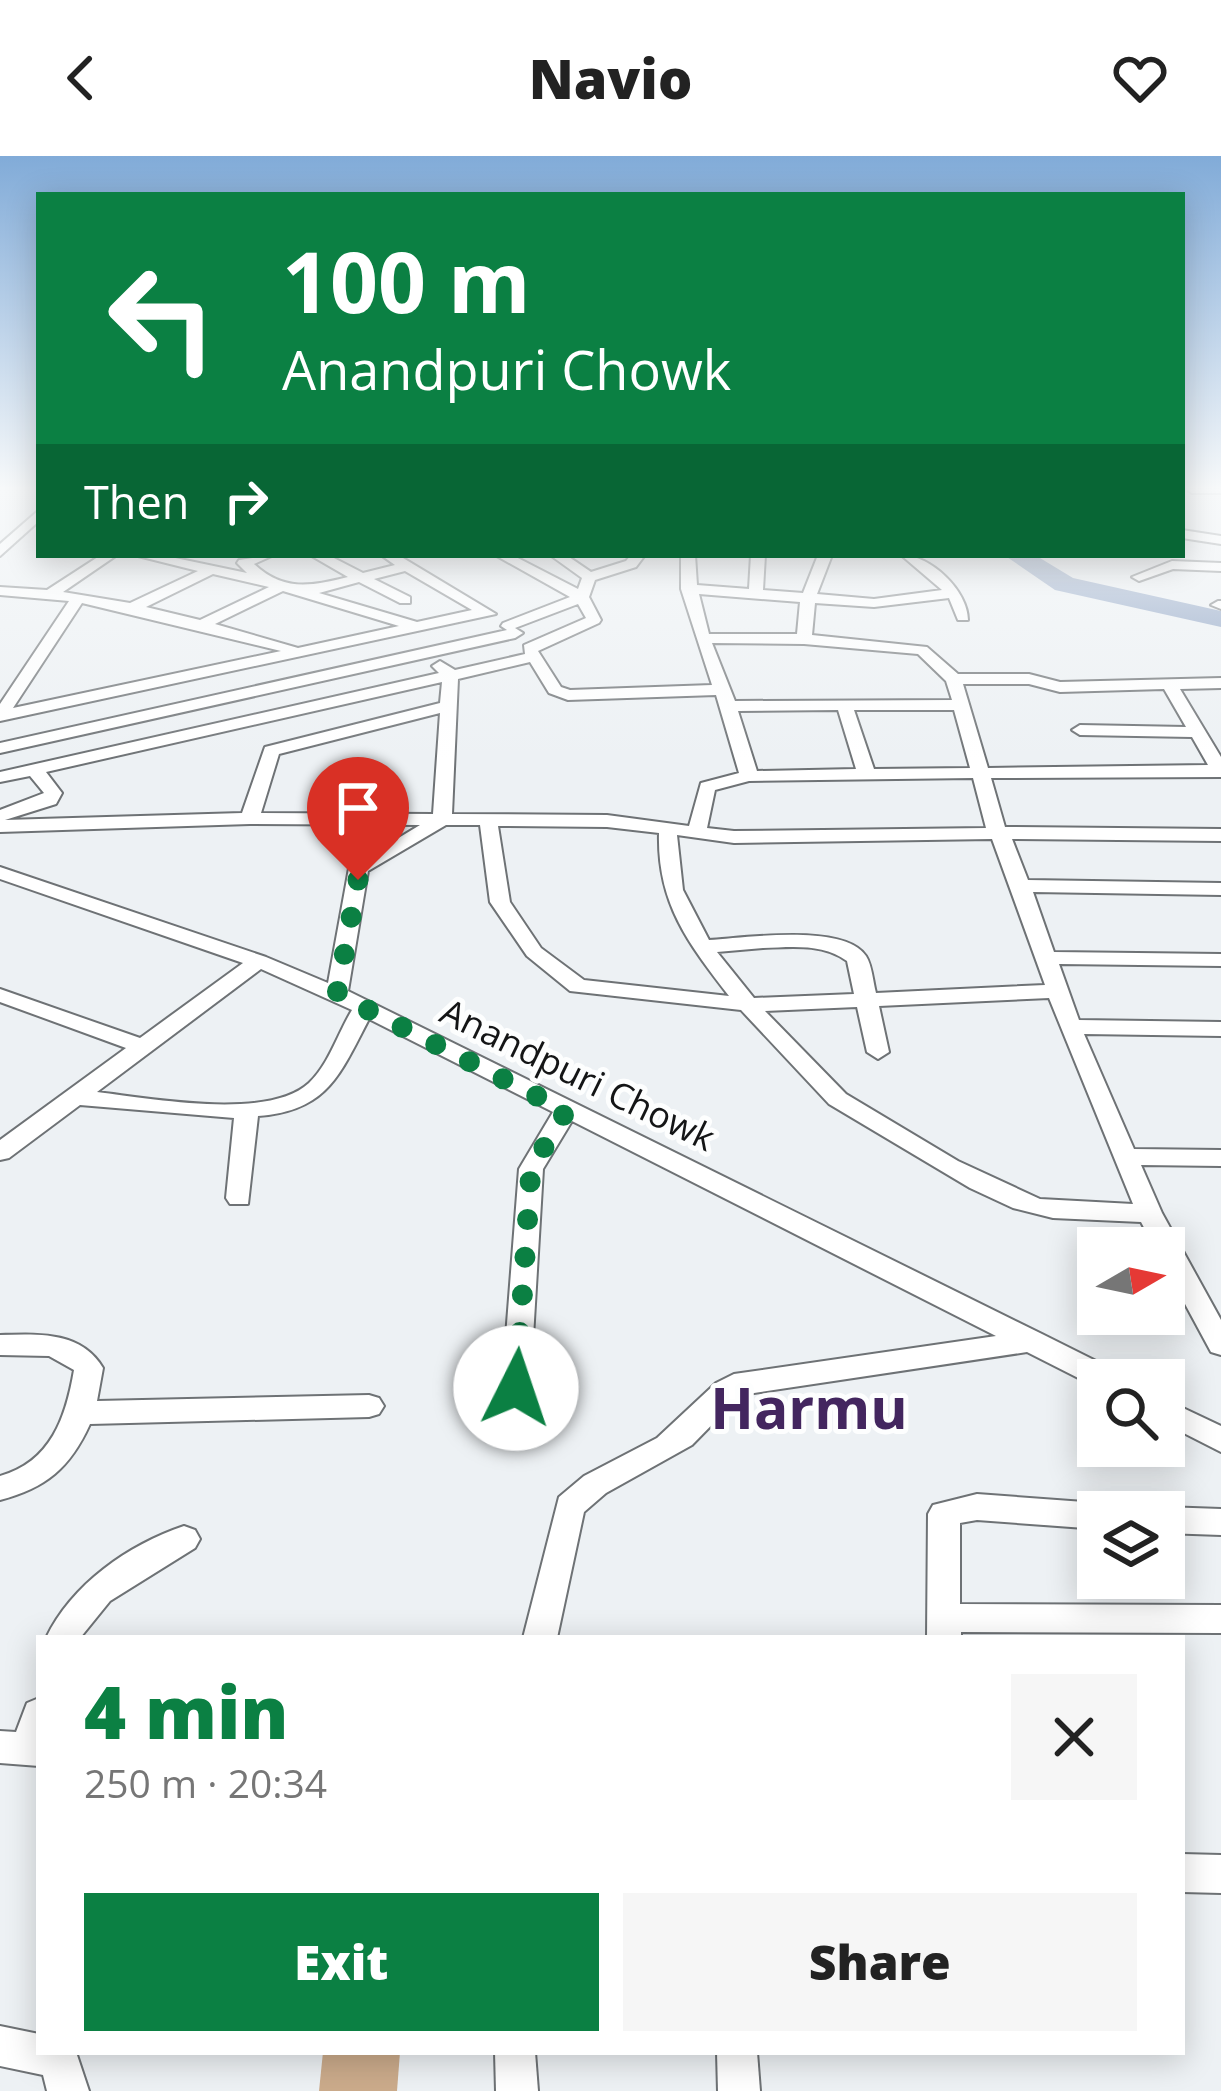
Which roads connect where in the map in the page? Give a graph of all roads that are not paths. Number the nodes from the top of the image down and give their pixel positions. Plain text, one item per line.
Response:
1 (73, 579) edge
2 (192, 579) edge
3 (257, 579) edge
4 (355, 579) edge
5 (356, 579) edge
6 (430, 579) edge
7 (548, 579) edge
8 (588, 579) edge
9 (688, 579) edge
10 (756, 579) edge
11 (815, 579) edge
12 (938, 579) edge
13 (265, 581) joint
14 (282, 586) junction
15 (445, 588) junction
16 (688, 589) junction
17 (0, 592) edge
18 (302, 592) junction
19 (755, 592) junction
20 (52, 593) junction
21 (955, 593) junction
22 (79, 597) junction
23 (582, 597) junction
24 (808, 598) junction
25 (406, 600) junction
26 (134, 607) junction
27 (364, 611) junction
28 (486, 612) junction
29 (963, 617) dead end
30 (201, 625) junction
31 (419, 627) junction
32 (512, 630) junction
33 (395, 632) junction
34 (702, 638) junction
35 (804, 639) junction
36 (298, 651) junction
37 (534, 652) junction
38 (423, 653) junction
39 (209, 670) junction
40 (450, 674) junction
41 (325, 675) junction
42 (954, 679) junction
43 (1221, 683) edge
44 (1060, 687) junction
45 (1171, 687) junction
46 (102, 694) junction
47 (232, 696) junction
48 (349, 697) junction
49 (726, 699) junction
50 (963, 704) junction
51 (451, 705) junction
52 (844, 706) junction
53 (0, 716) edge
54 (253, 718) junction
55 (122, 721) junction
56 (1080, 730) junction
57 (1198, 732) junction
58 (141, 744) junction
59 (1, 746) edge
60 (1099, 768) junction
61 (982, 770) junction
62 (27, 771) junction
63 (1220, 771) edge
64 (866, 772) junction
65 (748, 776) junction
66 (0, 777) edge
67 (0, 816) edge
68 (250, 818) junction
69 (442, 820) junction
70 (488, 820) junction
71 (0, 826) edge
72 (668, 826) junction
73 (697, 831) junction
74 (997, 833) junction
75 (1221, 835) edge
76 (0, 873) edge
77 (1021, 886) junction
78 (1221, 890) edge
79 (705, 946) junction
80 (1046, 958) junction
81 (1221, 960) edge
82 (259, 961) junction
83 (1058, 991) junction
84 (337, 994) junction
85 (866, 1000) junction
86 (4, 1001) edge
87 (752, 1005) junction
88 (362, 1011) junction
89 (1070, 1027) junction
90 (1221, 1029) edge
91 (143, 1047) junction
92 (878, 1052) dead end
93 (76, 1097) junction
94 (247, 1110) junction
95 (566, 1111) junction
96 (0, 1152) edge
97 (1126, 1157) junction
98 (1221, 1158) edge
99 (239, 1198) dead end
100 (1149, 1213) junction
101 (1209, 1298) edge
102 (1034, 1341) junction
103 (0, 1345) edge
104 (1221, 1345) edge
105 (1077, 1364) edge
106 (516, 1388) dead end
107 (369, 1406) dead end
108 (83, 1413) junction
109 (1185, 1421) edge
110 (1221, 1440) edge
111 (0, 1488) edge
112 (1077, 1514) edge
113 (1185, 1521) edge
114 (1221, 1522) edge
115 (184, 1539) dead end
116 (1221, 1619) edge
117 (943, 1628) edge
118 (64, 1635) edge
119 (541, 1635) edge
120 (36, 1721) edge
121 (23, 1749) edge
122 (1185, 1873) edge
123 (1221, 1874) edge
124 (0, 2046) edge
125 (515, 2055) edge
126 (737, 2055) edge
127 (62, 2067) edge
128 (517, 2091) edge
129 (739, 2091) edge

1 - 20 street
2 - 26 street
3 - 13 street
4 - 18 street
5 - 25 street
6 - 15 street
7 - 23 street
8 - 23 street
9 - 16 street
10 - 19 street
11 - 24 street
12 - 21 street
13 - 14 street
14 - 18 street
14 - 30 street
15 - 25 street
15 - 28 street
16 - 19 street
16 - 34 street
17 - 20 street
18 - 27 street
19 - 24 street
20 - 22 street
21 - 24 street
21 - 29 street
22 - 26 street
22 - 53 street
23 - 32 street
23 - 37 street
24 - 35 street
25 - 27 street
26 - 30 street
27 - 31 street
28 - 31 street
28 - 32 street
30 - 36 street
31 - 33 street
32 - 37 street
32 - 38 street
33 - 36 street
33 - 38 street
34 - 35 street
34 - 49 street
35 - 42 street
36 - 39 street
36 - 41 street
37 - 40 street
37 - 49 street
38 - 40 street
38 - 41 street
39 - 46 street
39 - 47 street
40 - 48 street
40 - 51 street
41 - 47 street
41 - 48 street
42 - 44 street
42 - 50 street
43 - 45 street
44 - 45 street
44 - 56 street
45 - 57 street
46 - 53 street
46 - 55 street
47 - 54 street
47 - 55 street
48 - 54 street
49 - 52 street
49 - 65 street
50 - 52 street
50 - 61 street
51 - 68 street
51 - 69 street
52 - 64 street
54 - 58 street
55 - 58 street
55 - 59 street
56 - 57 street
56 - 60 street
57 - 63 street
58 - 62 street
59 - 62 street
60 - 61 street
60 - 63 street
61 - 64 street
61 - 74 street
62 - 66 street
62 - 67 street
64 - 65 street
65 - 73 street
68 - 69 street
68 - 71 street
69 - 70 street
69 - 84 street
70 - 72 street
70 - 87 street
72 - 73 street
72 - 79 street
73 - 74 street
74 - 75 street
74 - 77 street
76 - 82 street, Anandpuri Chowk
77 - 78 street
77 - 80 street
79 - 85 street
79 - 87 street
80 - 81 street
80 - 83 street
82 - 84 street, Anandpuri Chowk
82 - 91 street
83 - 85 street
83 - 89 street
84 - 88 street, Anandpuri Chowk
85 - 87 street
85 - 92 street
86 - 91 street
87 - 100 street
88 - 94 street
88 - 95 street, Anandpuri Chowk
89 - 90 street
89 - 97 street
91 - 93 street
93 - 94 street
93 - 96 street
94 - 99 street
95 - 102 street, Anandpuri Chowk
95 - 106 street
97 - 98 street
97 - 100 street
100 - 101 street
101 - 104 street
102 - 105 street, Anandpuri Chowk
102 - 119 street
103 - 108 street
107 - 108 street
108 - 111 street
109 - 110 street
112 - 117 street
113 - 114 street
115 - 118 street
116 - 117 street
120 - 121 street
122 - 123 street
124 - 127 street
125 - 128 street
126 - 129 street

